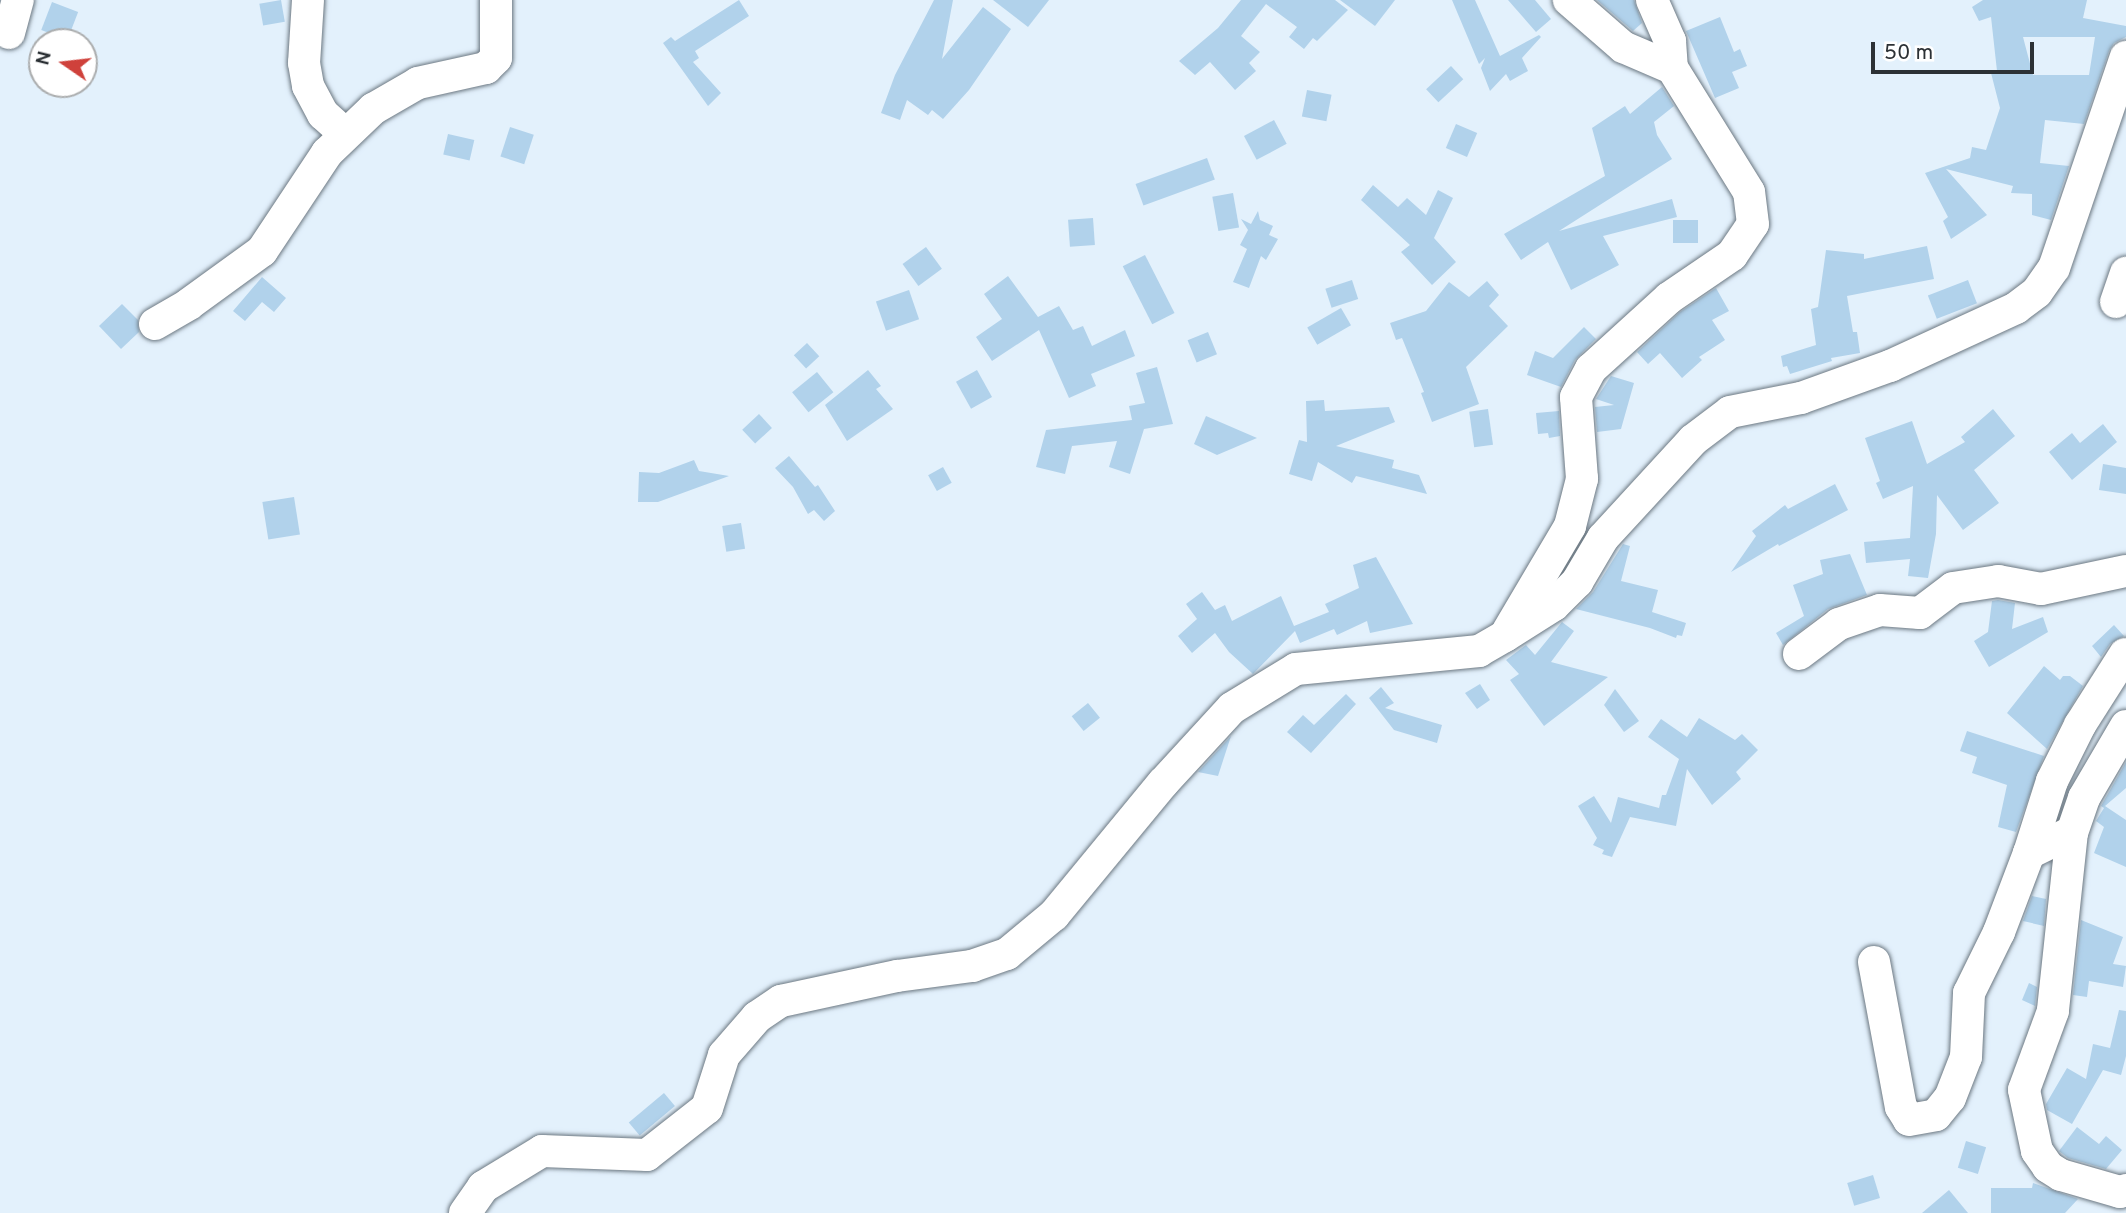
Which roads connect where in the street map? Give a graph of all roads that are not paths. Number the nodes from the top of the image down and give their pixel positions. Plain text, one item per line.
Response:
1 (18, 0) edge
2 (308, 0) edge
3 (496, 0) edge
4 (1569, 0) edge
5 (1652, 0) edge
6 (9, 33) dead end
7 (2126, 57) edge
8 (1672, 68) junction
9 (2116, 122) edge
10 (344, 133) junction
11 (155, 324) dead end
12 (2126, 572) edge
13 (1505, 636) junction
14 (1799, 654) dead end
15 (2124, 654) edge
16 (2126, 726) edge
17 (2072, 832) junction
18 (2029, 853) junction
19 (1874, 962) dead end
20 (2126, 1190) edge
21 (465, 1213) edge

1 - 6 street
2 - 10 street
3 - 10 street
4 - 8 street
5 - 8 street
7 - 9 street
8 - 13 street
9 - 13 street
10 - 11 street
12 - 14 street
13 - 21 street
15 - 18 street
16 - 17 street
17 - 18 street
17 - 20 street
18 - 19 street

